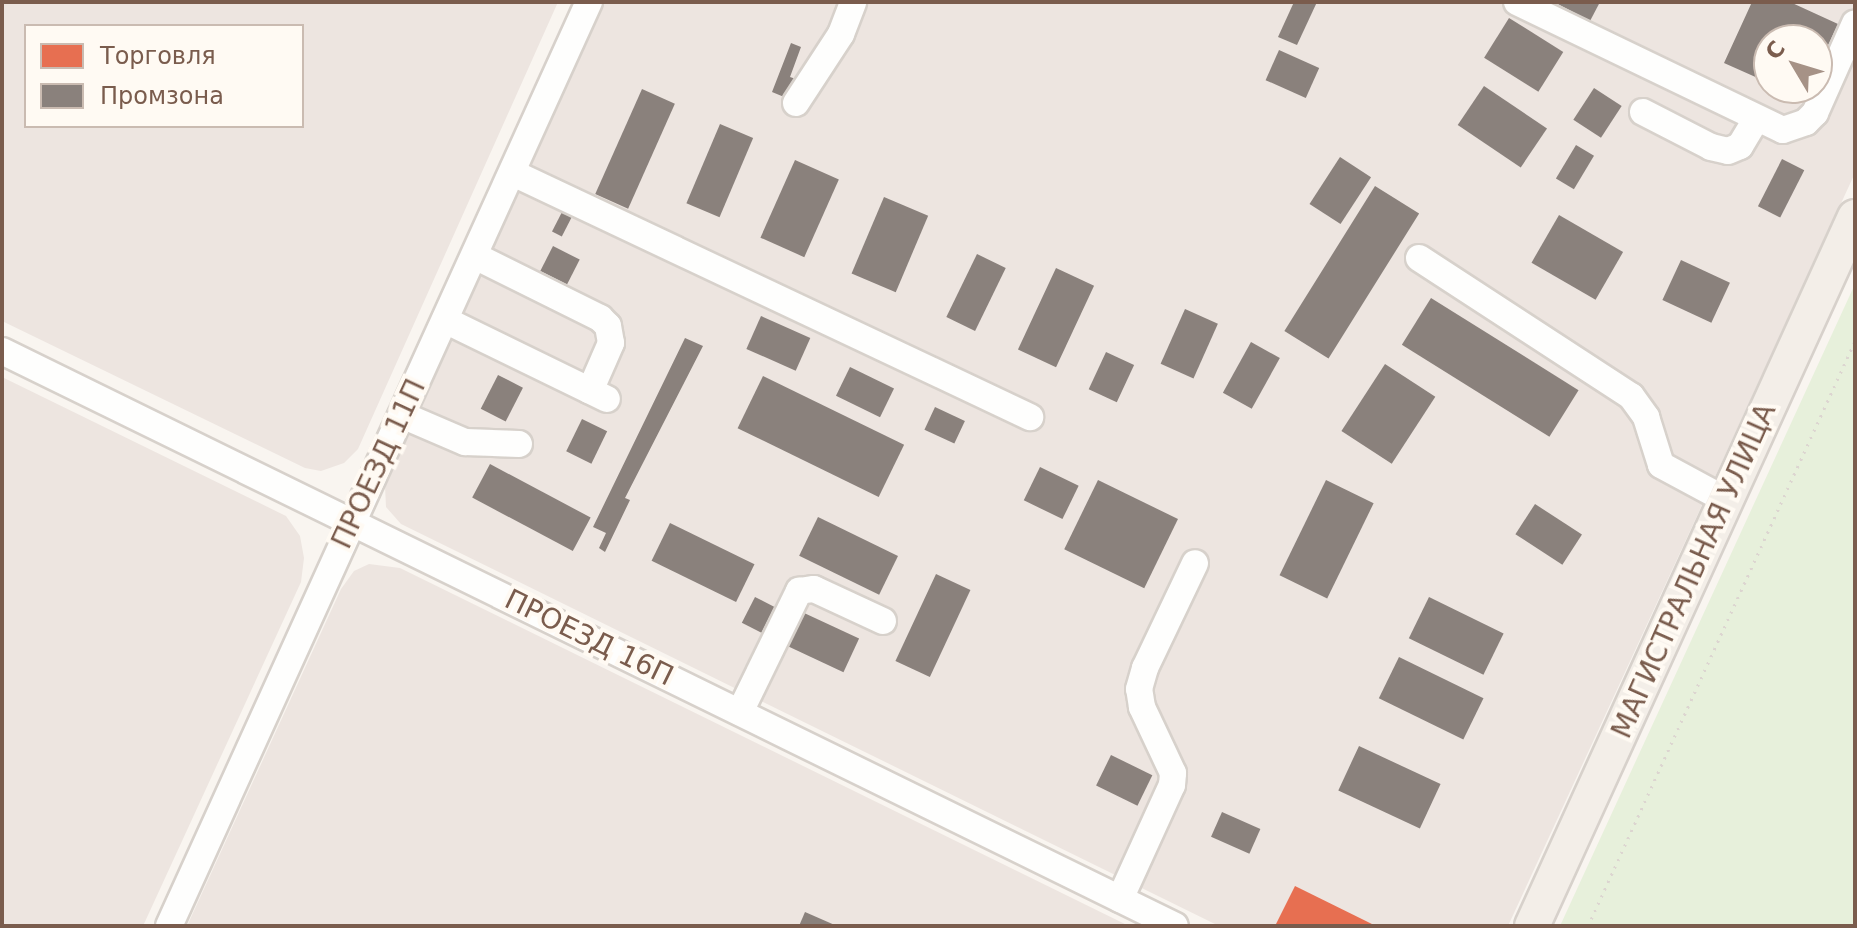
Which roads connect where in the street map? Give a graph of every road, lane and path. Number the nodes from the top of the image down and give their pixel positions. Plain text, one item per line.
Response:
1 (589, 2) edge
2 (853, 2) edge
3 (1517, 2) edge
4 (1855, 23) edge
5 (796, 103) dead end
6 (1643, 112) dead end
7 (1756, 119) junction
8 (513, 173) junction
9 (1855, 217) edge
10 (475, 256) junction
11 (1419, 258) dead end
12 (445, 320) junction
13 (1855, 341) edge
14 (2, 351) edge
15 (402, 415) junction
16 (1030, 417) dead end
17 (519, 444) dead end
18 (1726, 500) junction
19 (353, 522) junction
20 (1195, 563) dead end
21 (883, 621) dead end
22 (740, 712) junction
23 (1120, 899) junction
24 (169, 926) edge
25 (1175, 926) edge
26 (1532, 926) edge
27 (1588, 926) edge

1 - 8 street, ПРОЕЗД 11П
2 - 5 street
3 - 7 street
4 - 7 street
6 - 7 street
8 - 10 street, ПРОЕЗД 11П
8 - 16 street
9 - 18 main road, МАГИСТРАЛЬНАЯ УЛИЦА
10 - 12 street, ПРОЕЗД 11П
10 - 12 street
11 - 18 street
12 - 15 street, ПРОЕЗД 11П
13 - 27 path
14 - 19 street, ПРОЕЗД 16П
15 - 17 street
15 - 19 street, ПРОЕЗД 11П
18 - 26 main road, МАГИСТРАЛЬНАЯ УЛИЦА
19 - 22 street, ПРОЕЗД 16П
19 - 24 street, ПРОЕЗД 11П
20 - 23 street
21 - 22 street
22 - 23 street, ПРОЕЗД 16П
23 - 25 street, ПРОЕЗД 16П

